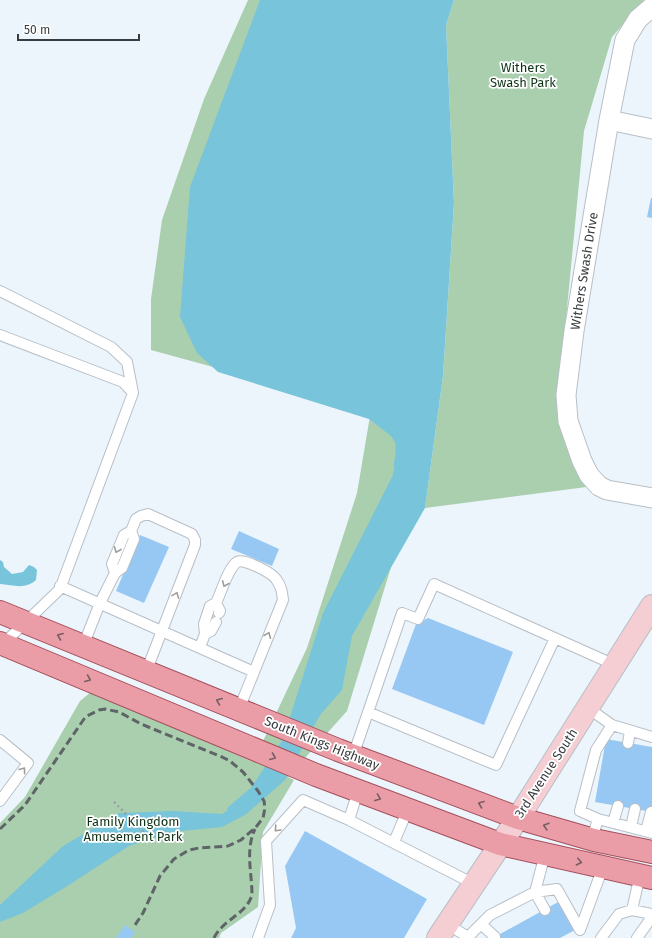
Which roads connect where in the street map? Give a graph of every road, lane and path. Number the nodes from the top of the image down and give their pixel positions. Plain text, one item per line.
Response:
1 (652, 7) edge
2 (609, 120) junction
3 (652, 129) edge
4 (0, 291) edge
5 (0, 335) edge
6 (134, 393) junction
7 (652, 498) edge
8 (60, 586) junction
9 (100, 603) junction
10 (652, 606) edge
11 (0, 612) edge
12 (217, 613) junction
13 (26, 622) junction
14 (162, 631) junction
15 (205, 634) junction
16 (555, 638) junction
17 (1, 645) edge
18 (83, 646) junction
19 (200, 647) junction
20 (615, 665) junction
21 (146, 672) junction
22 (254, 672) junction
23 (588, 708) junction
24 (368, 712) junction
25 (247, 713) junction
26 (612, 726) junction
27 (630, 731) junction
28 (0, 740) edge
29 (650, 740) edge
30 (628, 742) dead end
31 (346, 753) junction
32 (358, 791) junction
33 (1, 796) edge
34 (114, 802) dead end
35 (618, 806) dead end
36 (408, 809) junction
37 (635, 809) dead end
38 (651, 812) dead end
39 (518, 818) junction
40 (350, 820) junction
41 (613, 823) junction
42 (631, 827) junction
43 (595, 829) junction
44 (649, 832) edge
45 (154, 842) dead end
46 (394, 842) junction
47 (500, 844) junction
48 (652, 852) edge
49 (545, 854) junction
50 (603, 867) junction
51 (646, 877) edge
52 (474, 884) junction
53 (535, 892) junction
54 (545, 910) dead end
55 (632, 910) junction
56 (652, 916) edge
57 (481, 924) junction
58 (442, 931) edge
59 (578, 934) edge
60 (495, 937) dead end
61 (258, 938) edge
62 (602, 938) edge
63 (637, 938) edge

1 - 2 street, Withers Swash Drive
2 - 3 street
2 - 7 street, Withers Swash Drive
4 - 6 lane
5 - 6 lane
6 - 8 lane
8 - 9 lane
8 - 13 lane
9 - 14 lane
14 -> 9 lane
9 - 18 lane
10 - 20 main road, 3rd Avenue South
11 - 13 main road, South Kings Highway
12 - 15 lane
12 - 15 lane
22 -> 12 lane
13 - 17 lane
18 -> 13 main road, South Kings Highway
14 - 19 lane
14 - 21 lane
15 - 19 lane
16 - 20 lane
16 - 24 lane
16 - 24 lane
17 -> 32 main road
18 - 21 main road, South Kings Highway
19 - 22 lane
20 - 23 main road, 3rd Avenue South
25 -> 21 main road, South Kings Highway
22 - 25 lane
23 - 26 lane
23 - 39 main road, 3rd Avenue South
24 - 31 lane
25 - 31 main road, South Kings Highway
26 - 27 lane
26 - 43 lane
27 - 29 lane
27 - 30 lane
33 -> 28 lane
39 -> 31 main road, South Kings Highway
32 -> 36 main road
32 - 40 lane
34 - 45 path
35 - 41 lane
36 - 46 lane
36 - 47 main road
37 - 42 lane
38 - 44 lane
43 -> 39 main road, South Kings Highway
39 - 47 main road, 3rd Avenue South
40 - 46 lane
40 -> 61 lane
41 - 42 lane
41 - 43 lane
42 - 44 lane
43 - 48 main road, South Kings Highway
46 - 52 lane
47 - 49 main road
47 - 52 main road, 3rd Avenue South
49 -> 50 main road
49 - 53 lane
50 - 51 main road
50 - 59 lane
51 - 55 lane
52 - 58 main road, 3rd Avenue South
53 - 54 lane
53 - 57 lane
53 - 59 lane
55 - 56 lane
55 - 62 lane
56 - 63 lane
57 - 58 lane
57 - 60 lane

